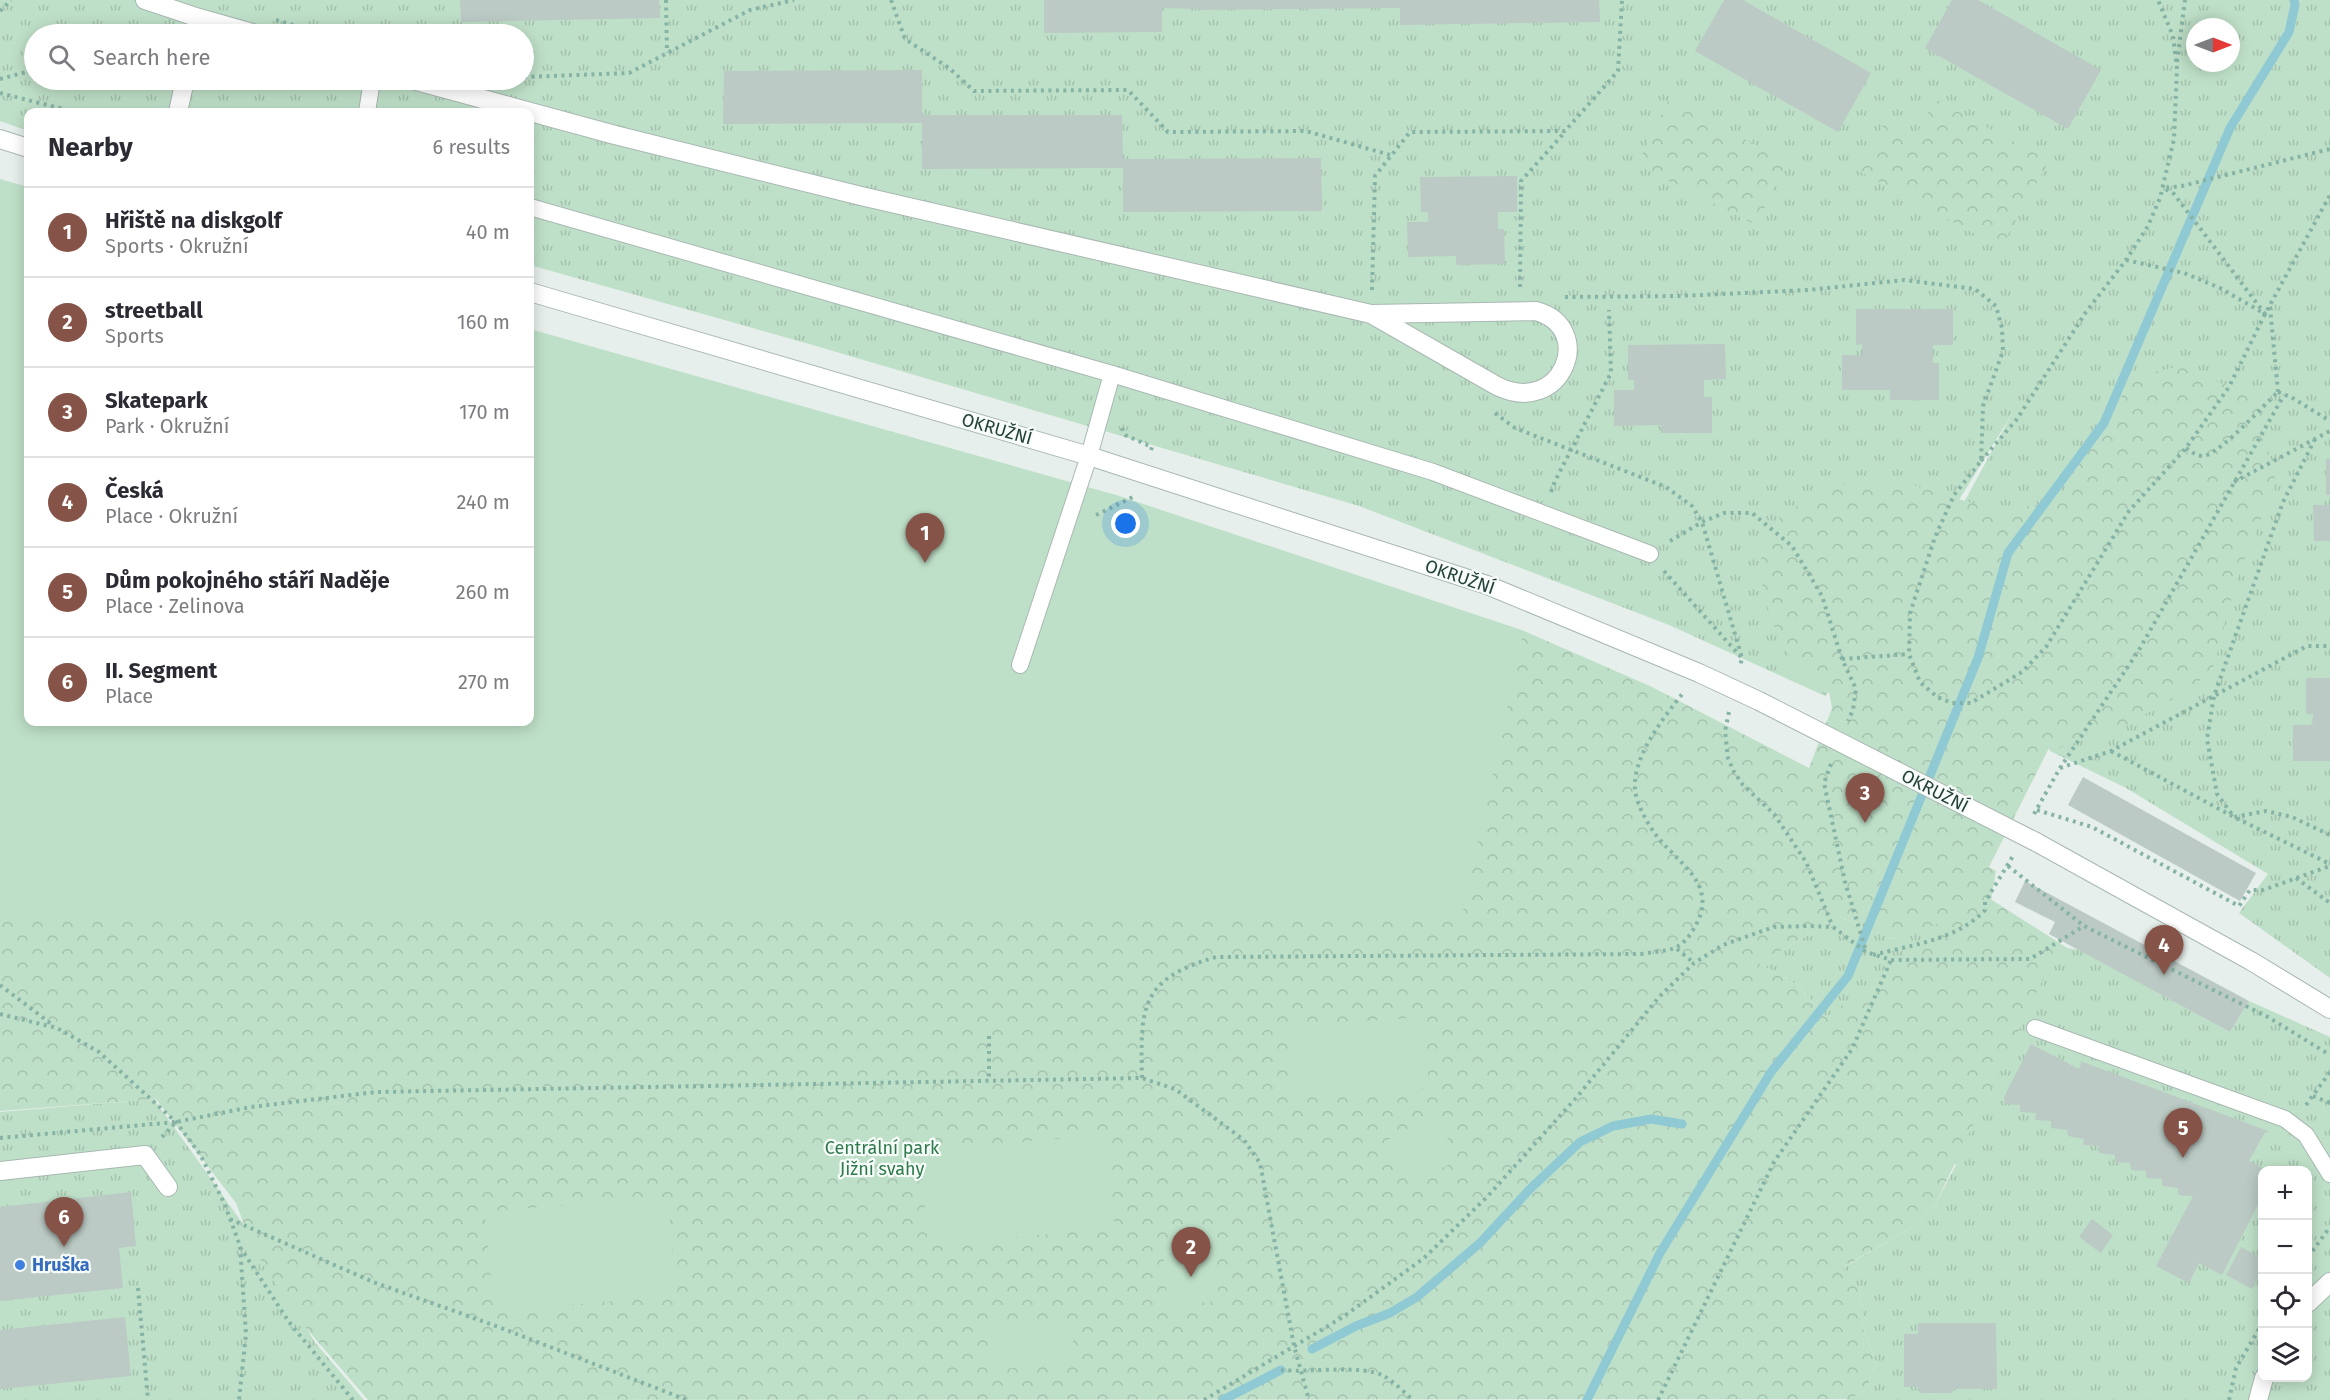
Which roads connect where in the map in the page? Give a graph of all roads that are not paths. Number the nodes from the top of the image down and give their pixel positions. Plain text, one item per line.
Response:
1 (145, 0) edge
2 (193, 24) edge
3 (183, 90) edge
4 (370, 90) edge
5 (450, 90) edge
6 (179, 108) edge
7 (368, 108) edge
8 (516, 108) edge
9 (534, 113) edge
10 (0, 140) edge
11 (24, 147) edge
12 (534, 208) edge
13 (534, 293) edge
14 (1371, 314) junction
15 (1112, 374) junction
16 (1089, 456) junction
17 (1650, 554) road end
18 (1020, 665) dead end
19 (2330, 1009) edge
20 (2035, 1028) dead end
21 (0, 1171) edge
22 (2330, 1174) edge
23 (168, 1187) dead end
24 (2330, 1282) edge
25 (2312, 1298) edge
26 (2263, 1382) edge
27 (2258, 1400) edge

1 - 2 street
3 - 6 street
4 - 7 lane
5 - 8 street
9 - 14 street
10 - 11 street
12 - 15 lane
13 - 16 street, OKRUŽNÍ
14 - 14 street
15 - 16 lane
15 - 17 lane
16 - 18 lane
16 - 19 street, OKRUŽNÍ, bridge
20 - 22 lane
21 - 23 street
24 - 25 street
26 - 27 street

